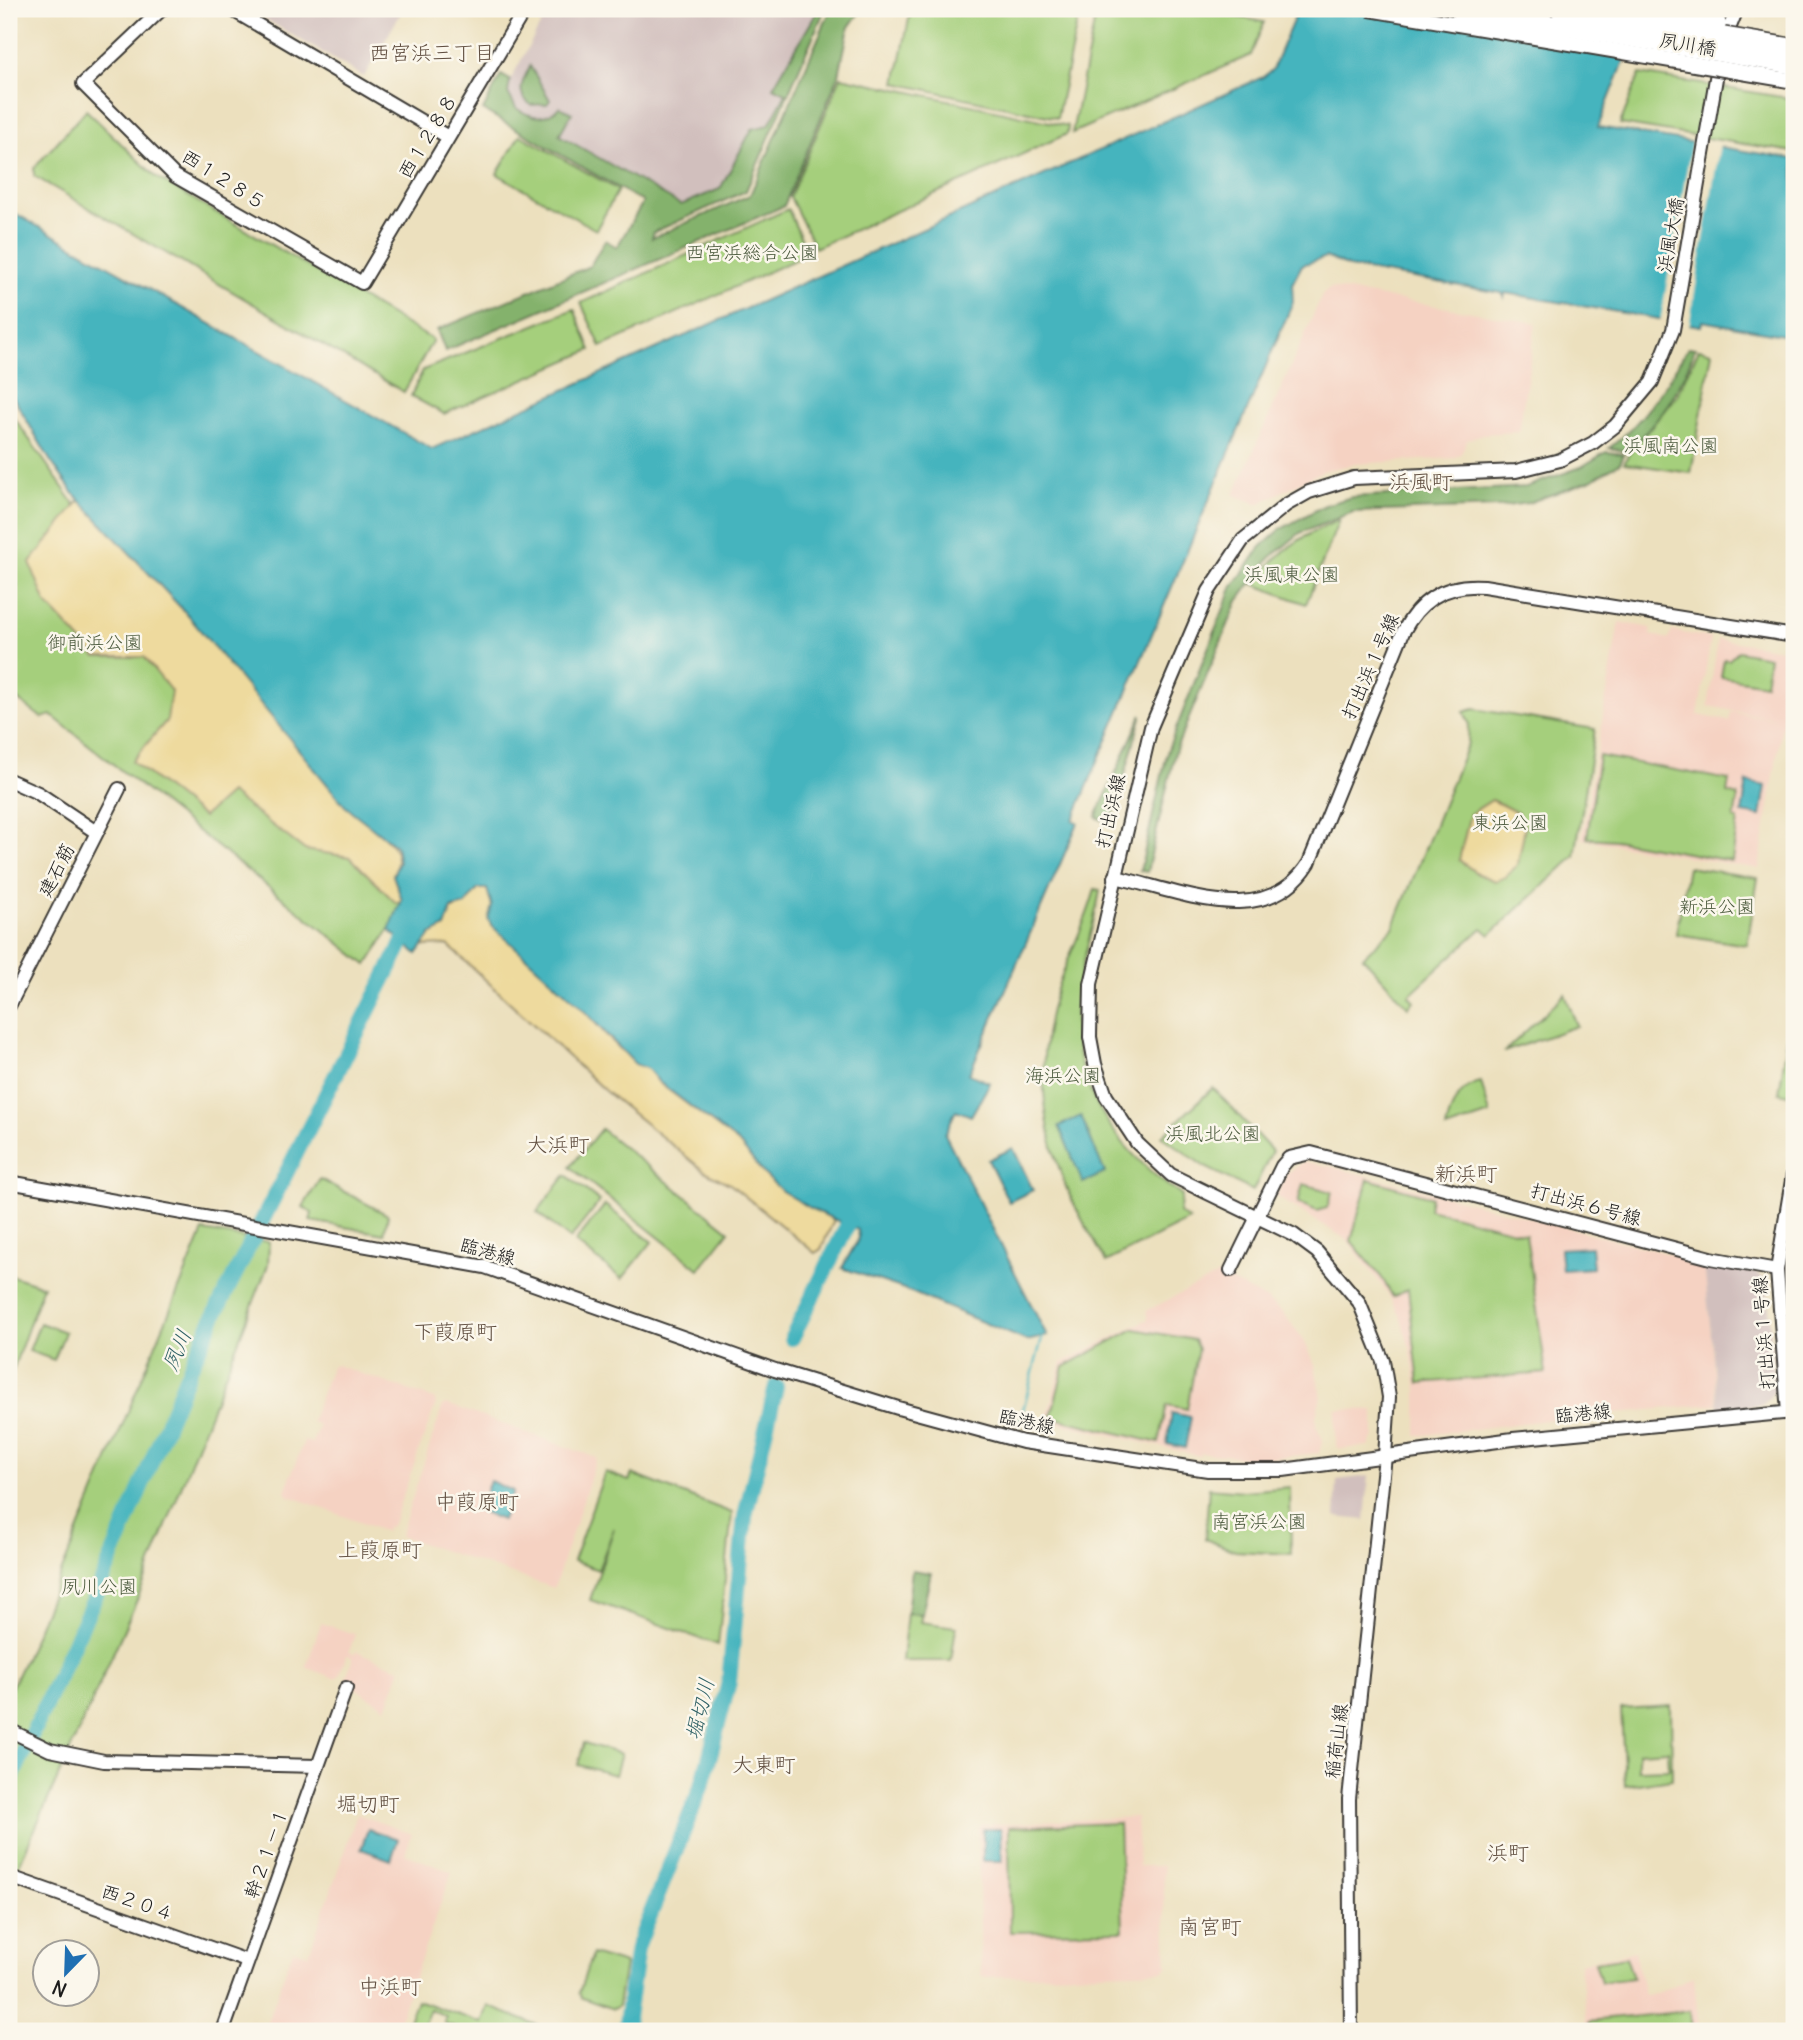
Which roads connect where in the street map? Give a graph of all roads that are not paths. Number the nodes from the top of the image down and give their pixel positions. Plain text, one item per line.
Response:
1 (162, 9) edge
2 (231, 9) edge
3 (525, 9) edge
4 (1369, 9) edge
5 (1460, 9) edge
6 (1559, 9) edge
7 (1642, 9) edge
8 (1737, 9) edge
9 (1794, 45) edge
10 (1794, 65) edge
11 (1794, 81) edge
12 (448, 137) junction
13 (362, 283) joint
14 (1662, 362) joint
15 (1794, 636) edge
16 (9, 780) edge
17 (119, 789) dead end
18 (96, 832) junction
19 (1115, 877) junction
20 (9, 1006) edge
21 (1794, 1168) edge
22 (9, 1182) edge
23 (1256, 1218) junction
24 (1231, 1270) dead end
25 (1777, 1270) junction
26 (1791, 1413) edge
27 (1385, 1456) junction
28 (346, 1688) dead end
29 (12, 1732) edge
30 (318, 1766) junction
31 (16, 1879) dead end
32 (247, 1961) junction
33 (223, 2031) edge
34 (1351, 2031) edge

1 - 13 street, 西１２８５
2 - 12 street
3 - 12 street, 西１２８８
4 - 11 main road, 夙川橋, bridge
5 - 10 highway, bridge
6 - 9 highway, bridge
7 - 9 highway, bridge
8 - 14 street, 浜風大橋
12 - 13 street, 西１２８８
14 - 19 street, 打出浜線
15 - 19 street, 打出浜１号線
16 - 18 street
17 - 18 street, 建石筋
18 - 20 street, 建石筋
19 - 23 street, 打出浜線
21 - 25 street, 打出浜１号線
22 - 27 street, 臨港線
23 - 24 street, 打出浜６号線
23 - 25 street, 打出浜６号線
23 - 27 street, 打出浜線
25 - 26 street, 打出浜１号線
26 - 27 street, 臨港線
27 - 34 street, 稲荷山線
28 - 30 street, 幹２１－１
29 - 30 street
30 - 32 street, 幹２１－１
31 - 32 street, 西２０４
32 - 33 street, 幹２１－１

